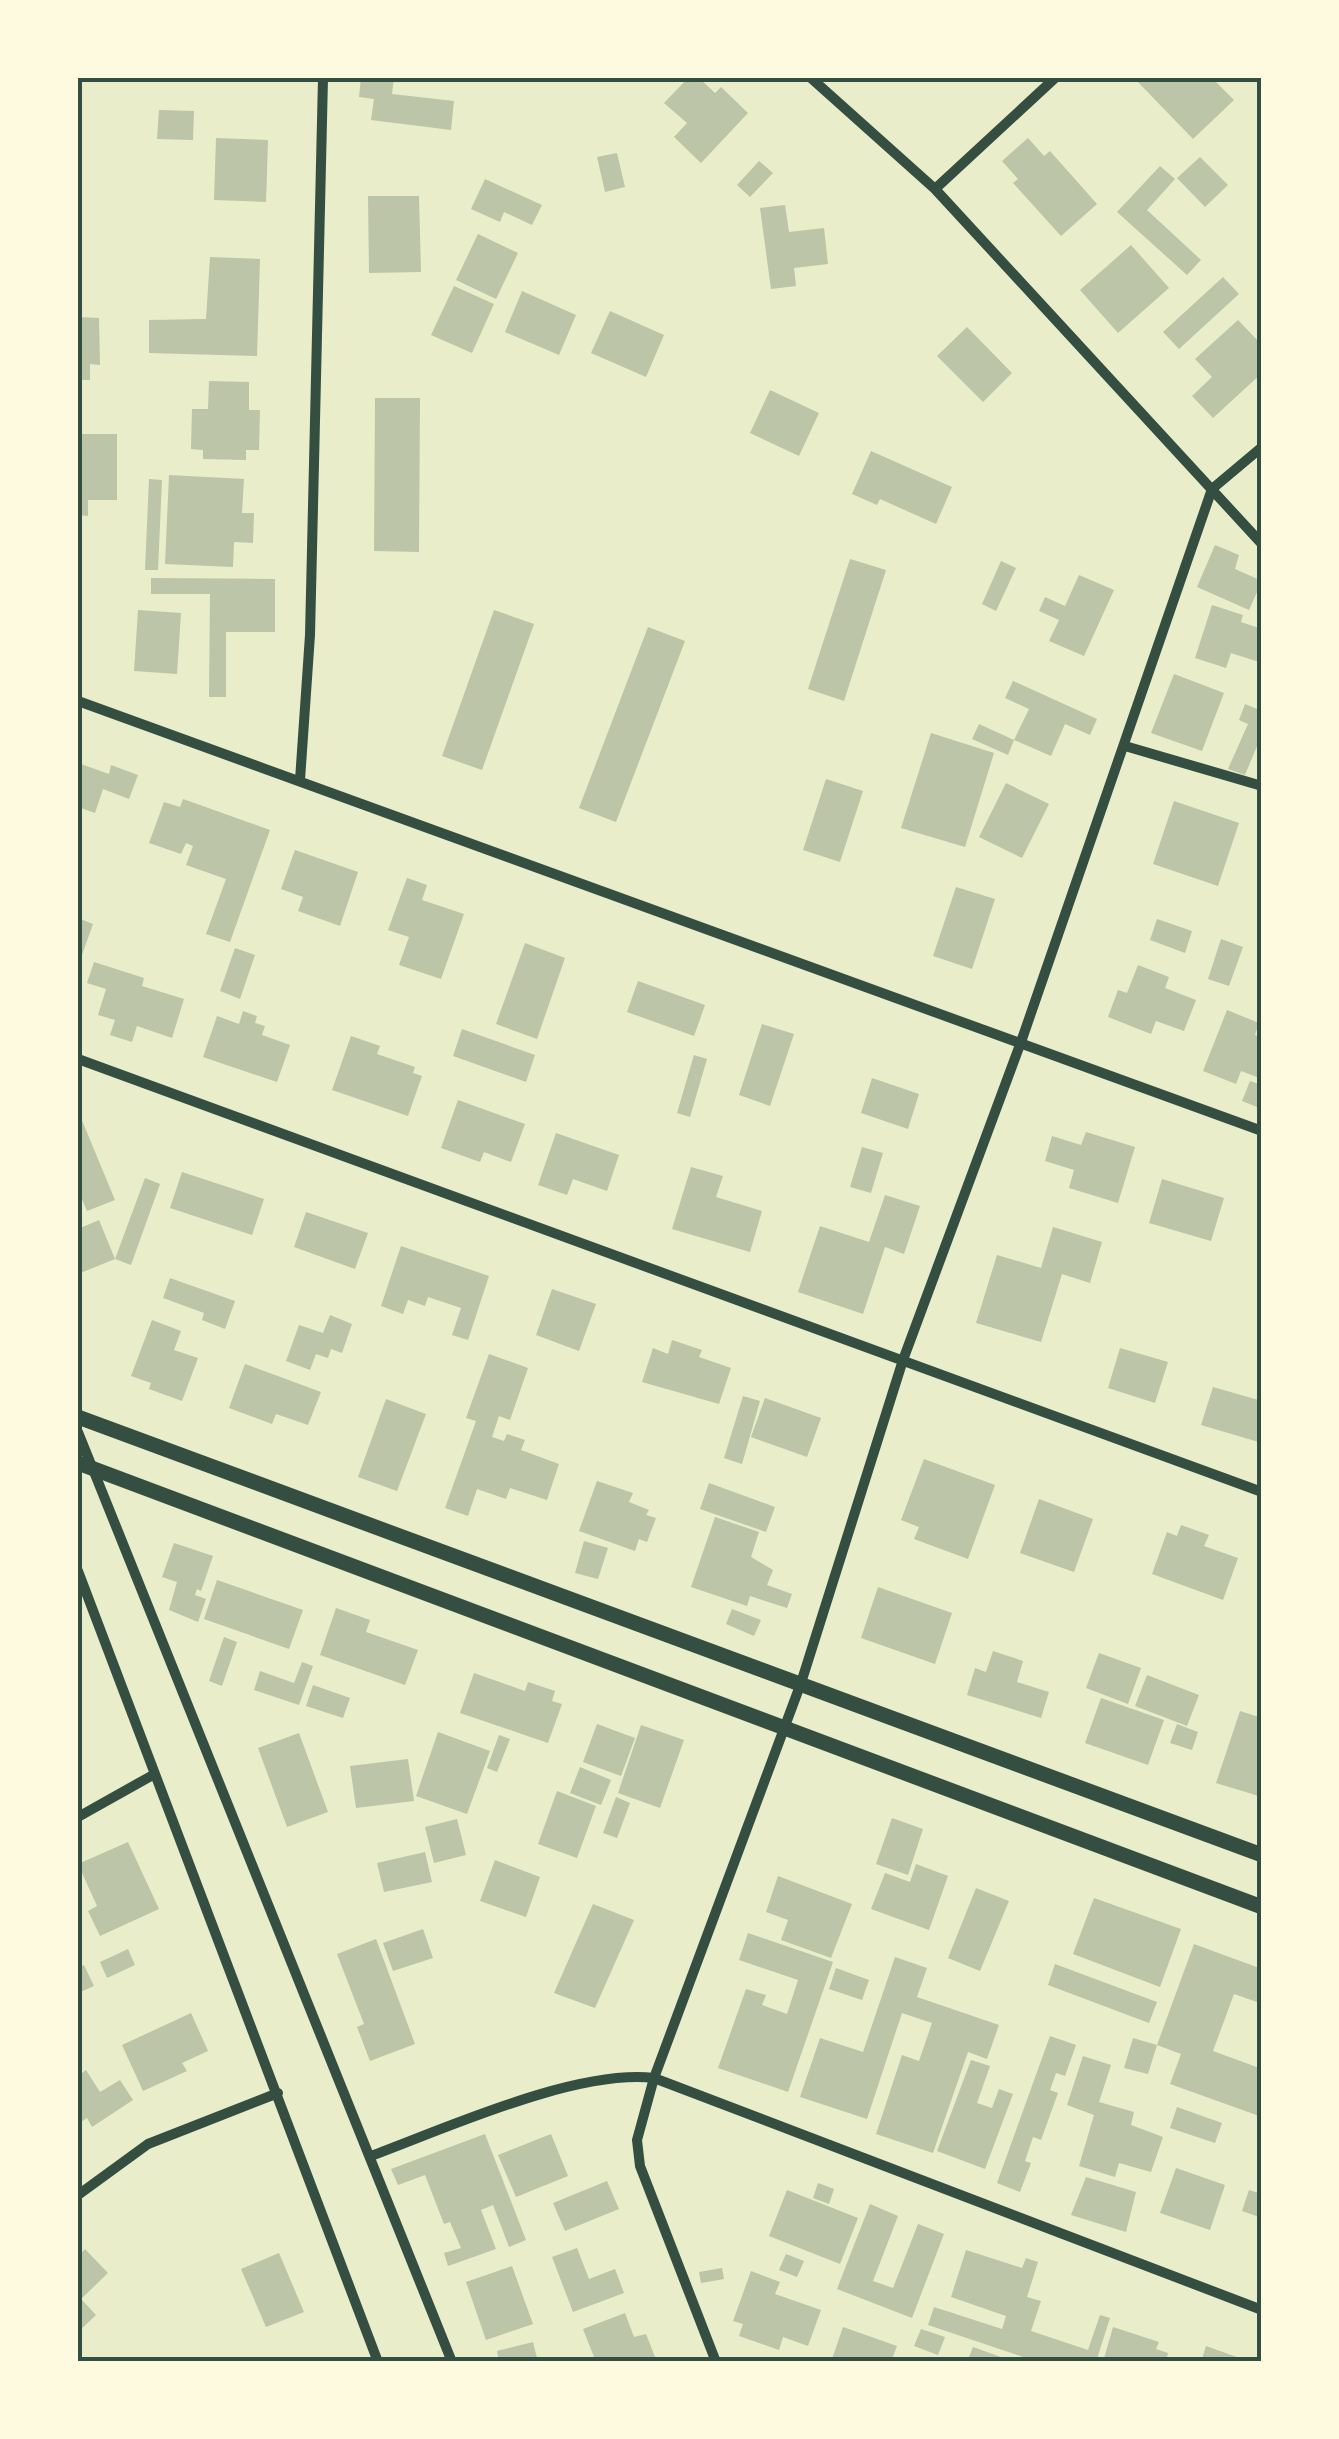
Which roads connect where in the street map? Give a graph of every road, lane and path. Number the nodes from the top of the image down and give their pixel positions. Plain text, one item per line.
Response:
1 (323, 78) edge
2 (810, 78) edge
3 (1055, 78) edge
4 (934, 189) junction
5 (1262, 446) edge
6 (1212, 489) junction
7 (1262, 544) edge
8 (78, 701) edge
9 (1125, 746) junction
10 (300, 780) junction
11 (1262, 786) edge
12 (1021, 1042) junction
13 (78, 1059) edge
14 (1262, 1131) edge
15 (903, 1360) junction
16 (78, 1417) edge
17 (78, 1432) edge
18 (84, 1465) edge
19 (1262, 1492) edge
20 (78, 1572) edge
21 (801, 1683) junction
22 (786, 1727) junction
23 (153, 1775) junction
24 (78, 1817) edge
25 (1262, 1854) edge
26 (1262, 1907) edge
27 (654, 2078) junction
28 (278, 2094) junction
29 (371, 2156) junction
30 (78, 2195) edge
31 (1262, 2310) edge
32 (378, 2362) edge
33 (452, 2362) edge
34 (716, 2362) edge

1 - 10 street
2 - 4 street
3 - 4 street
4 - 6 street
5 - 6 street
6 - 7 street
6 - 9 street
8 - 10 street
9 - 11 street
9 - 12 street
10 - 12 street
12 - 14 street
12 - 15 street
13 - 15 street
15 - 19 street
15 - 21 street
16 - 21 street
17 - 18 street
18 - 22 street
18 - 29 street
20 - 23 street
21 - 22 street
21 - 25 street
22 - 26 street
22 - 27 street
23 - 24 street
23 - 28 street
27 - 29 street
27 - 31 street
27 - 34 street
28 - 30 street
28 - 32 street
29 - 33 street

